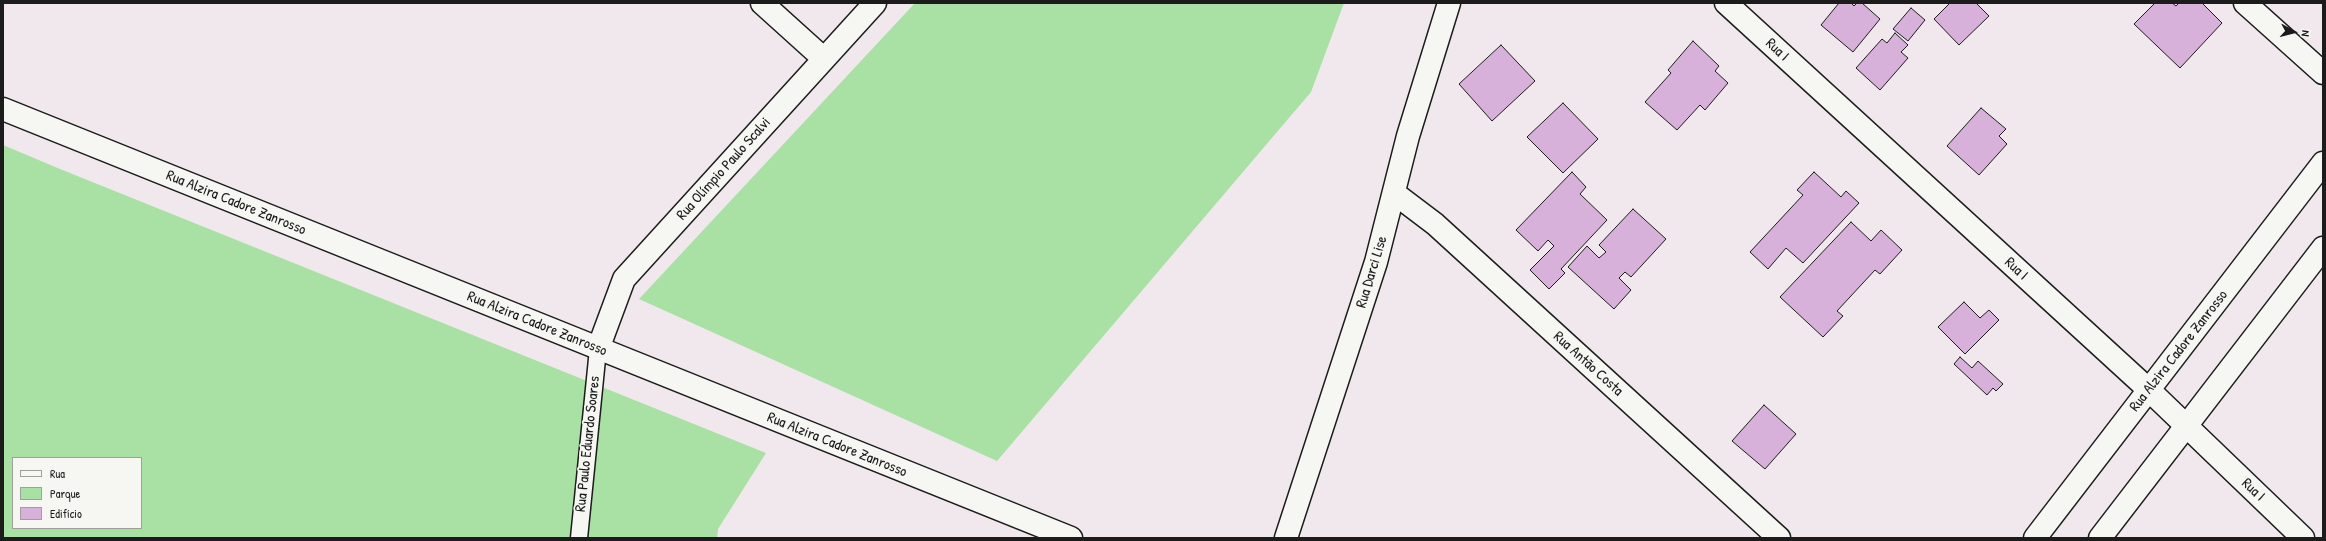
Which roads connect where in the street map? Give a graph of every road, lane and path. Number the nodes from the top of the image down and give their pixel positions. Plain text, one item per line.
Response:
1 (762, 3) edge
2 (875, 3) edge
3 (1449, 3) edge
4 (1726, 3) edge
5 (2245, 3) edge
6 (824, 59) junction
7 (2323, 73) edge
8 (3, 109) edge
9 (2323, 164) edge
10 (1394, 193) junction
11 (2323, 248) edge
12 (598, 349) junction
13 (2149, 390) junction
14 (2186, 426) junction
15 (579, 538) edge
16 (1071, 538) edge
17 (1286, 538) edge
18 (1779, 538) edge
19 (2035, 538) edge
20 (2100, 538) edge
21 (2303, 538) edge

1 - 6 street
2 - 6 street, Rua Olímpio Paulo Scalvi
3 - 10 street, Rua Darci Lise
4 - 13 street, Rua I
5 - 7 street
6 - 12 street, Rua Olímpio Paulo Scalvi
8 - 12 street, Rua Alzira Cadore Zanrosso
9 - 13 street, Rua Alzira Cadore Zanrosso
10 - 17 street, Rua Darci Lise
10 - 18 street, Rua Antão Costa
11 - 14 street
12 - 15 lane, Rua Paulo Eduardo Soares
12 - 16 street, Rua Alzira Cadore Zanrosso
13 - 14 street, Rua I
13 - 19 street, Rua Alzira Cadore Zanrosso
14 - 20 street
14 - 21 street, Rua I

